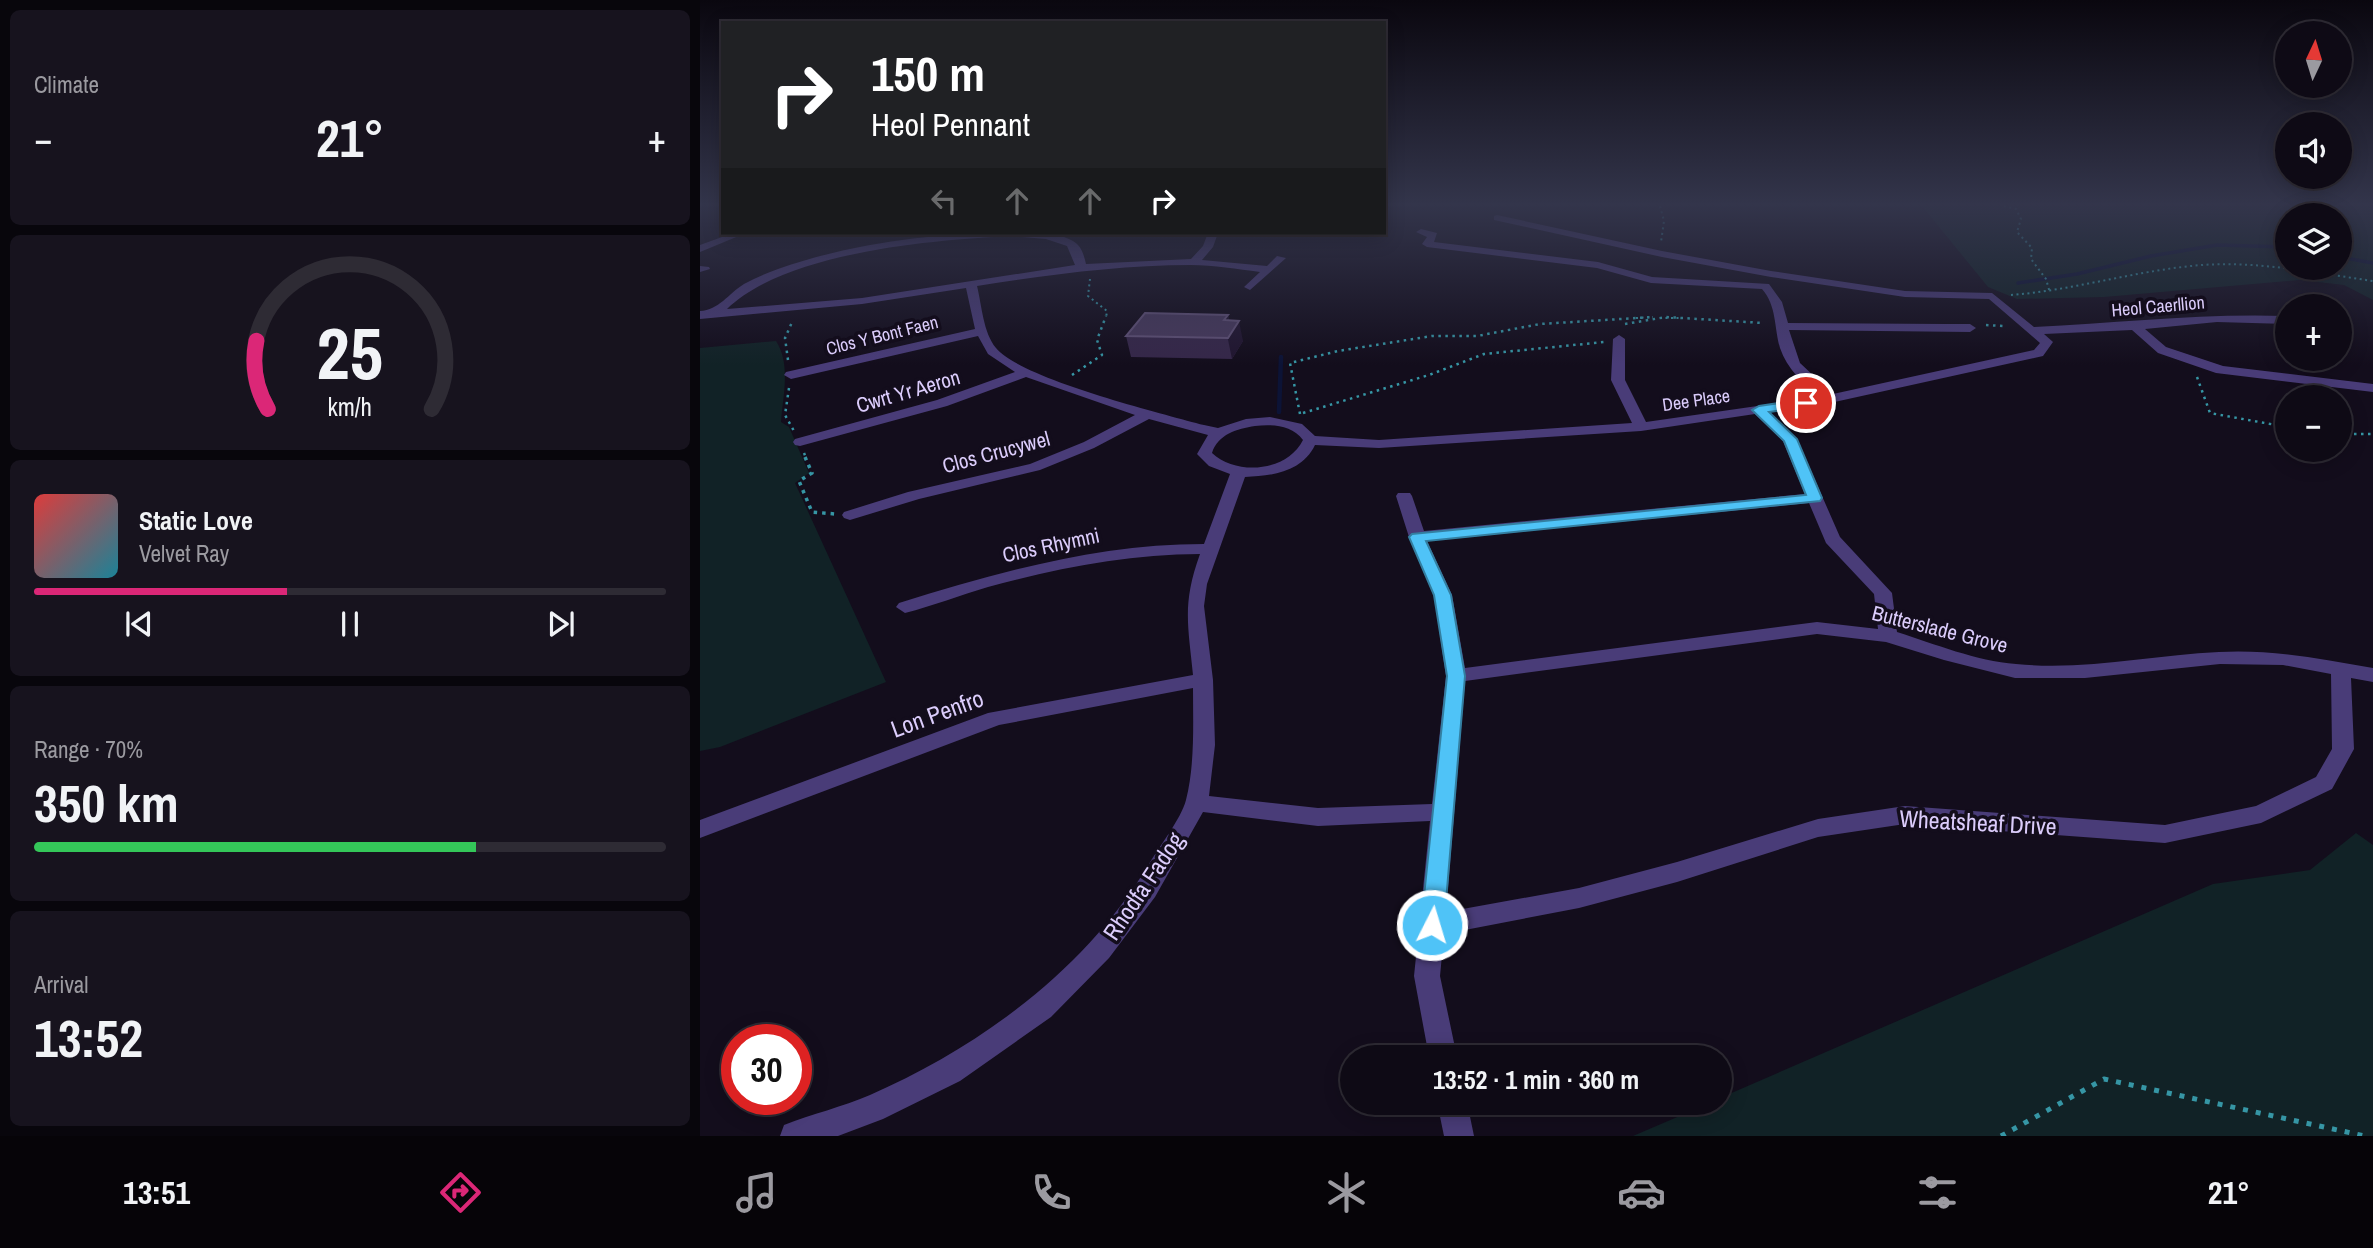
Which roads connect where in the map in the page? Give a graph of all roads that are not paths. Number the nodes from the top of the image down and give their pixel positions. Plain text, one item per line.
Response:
1 (823, 259) edge
2 (1082, 259) edge
3 (1197, 259) edge
4 (1280, 259) edge
5 (1552, 259) edge
6 (1693, 259) edge
7 (1194, 262) junction
8 (1086, 267) junction
9 (1268, 269) junction
10 (971, 284) junction
11 (1250, 287) dead end
12 (716, 313) junction
13 (700, 315) edge
14 (2275, 320) edge
15 (1783, 326) junction
16 (2135, 326) junction
17 (1970, 328) road end
18 (2029, 329) junction
19 (982, 331) junction
20 (1619, 339) road end
21 (1025, 373) junction
22 (791, 375) dead end
23 (2373, 388) edge
24 (1830, 399) junction
25 (1759, 410) junction
26 (1147, 414) junction
27 (1641, 427) junction
28 (1219, 433) junction
29 (1310, 440) junction
30 (800, 442) dead end
31 (1239, 472) junction
32 (1404, 496) dead end
33 (1815, 498) junction
34 (850, 515) dead end
35 (1417, 537) junction
36 (1209, 549) junction
37 (905, 607) dead end
38 (1888, 636) junction
39 (2341, 669) junction
40 (1456, 676) junction
41 (2373, 676) edge
42 (1202, 680) junction
43 (1197, 803) junction
44 (1443, 812) junction
45 (700, 829) edge
46 (1432, 925) junction
47 (1441, 1045) edge
48 (1455, 1115) edge
49 (795, 1136) edge
50 (1459, 1136) edge

1 - 12 street
2 - 8 street
3 - 7 street
4 - 9 street
5 - 15 street
6 - 18 street
7 - 8 street
7 - 9 street
8 - 10 street
9 - 11 street
10 - 12 street
10 - 19 street
12 - 13 street
14 - 16 street, Heol Caerllion
15 - 17 street
15 - 24 street
16 - 18 street, Heol Caerllion
16 - 23 street
18 - 24 street, Dee Place
19 - 21 street
19 - 22 street, Clos Y Bont Faen
20 - 27 street
21 - 26 street
21 - 30 street, Cwrt Yr Aeron
24 - 25 street, Dee Place
25 - 27 street, Dee Place
25 - 33 street
26 - 28 street
26 - 34 street, Clos Crucywel
27 - 29 street, Dee Place
28 - 29 street
28 - 31 street
29 - 31 street
31 - 36 street, Rhodfa Fadog
32 - 35 street
33 - 35 street
33 - 38 street
35 - 40 street
36 - 37 street, Clos Rhymni
36 - 42 street, Rhodfa Fadog
38 - 39 street, Butterslade Grove
38 - 40 street, Butterslade Grove
39 - 41 street, Butterslade Grove
39 - 46 street, Wheatsheaf Drive
40 - 44 street
42 - 43 street, Rhodfa Fadog
42 - 45 street, Lon Penfro
43 - 44 street
43 - 49 street, Rhodfa Fadog
44 - 46 street
46 - 47 street
48 - 50 street

